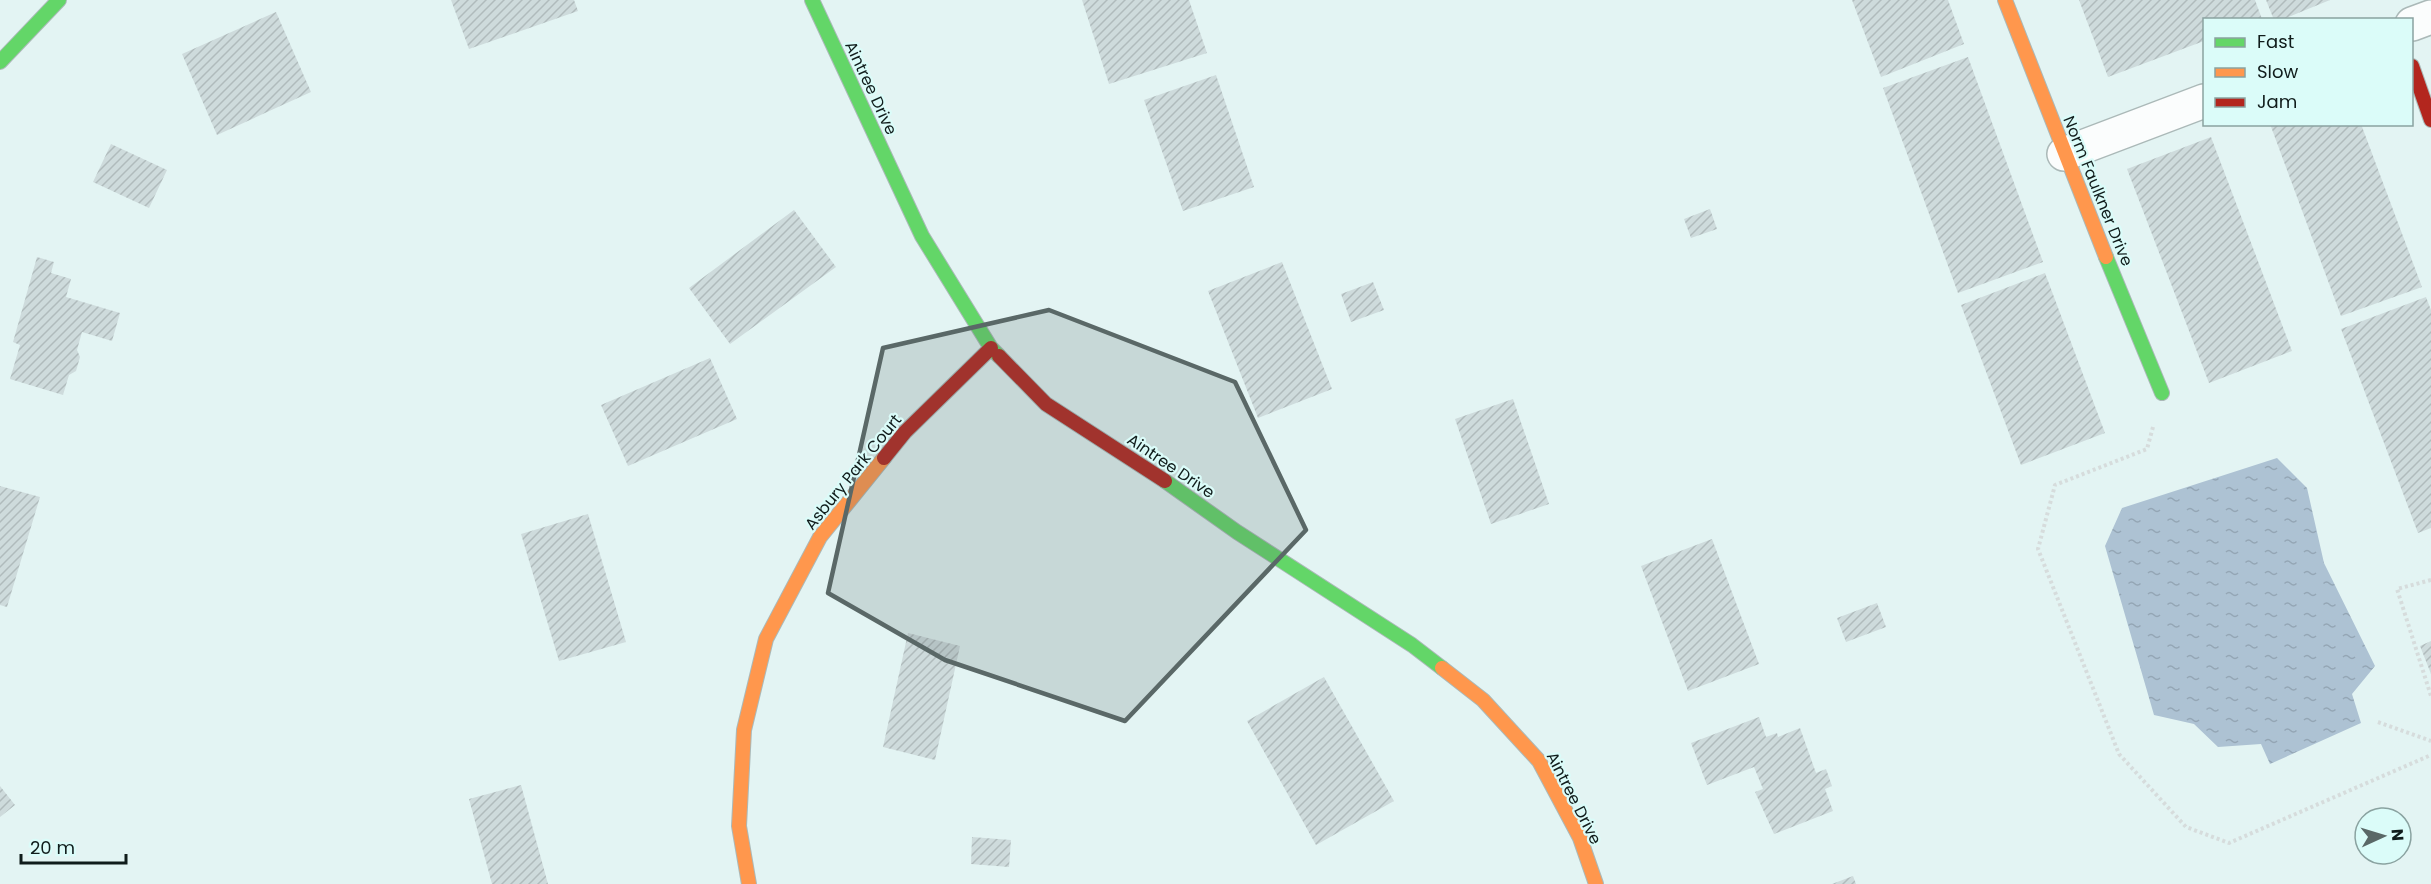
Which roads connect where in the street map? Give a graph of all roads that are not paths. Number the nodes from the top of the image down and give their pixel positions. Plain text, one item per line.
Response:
1 (59, 0) edge
2 (812, 0) edge
3 (2005, 0) edge
4 (2431, 17) edge
5 (2413, 24) edge
6 (0, 62) edge
7 (2413, 69) edge
8 (2203, 102) edge
9 (2431, 120) edge
10 (2064, 154) junction
11 (991, 348) junction
12 (2162, 393) road end
13 (749, 884) edge
14 (1596, 884) edge

1 - 6 street
2 - 11 street, Aintree Drive
3 - 10 street, Norm Faulkner Drive
4 - 5 street
7 - 9 street
8 - 10 street
10 - 12 street, Norm Faulkner Drive
11 - 13 street, Asbury Park Court
11 - 14 street, Aintree Drive

